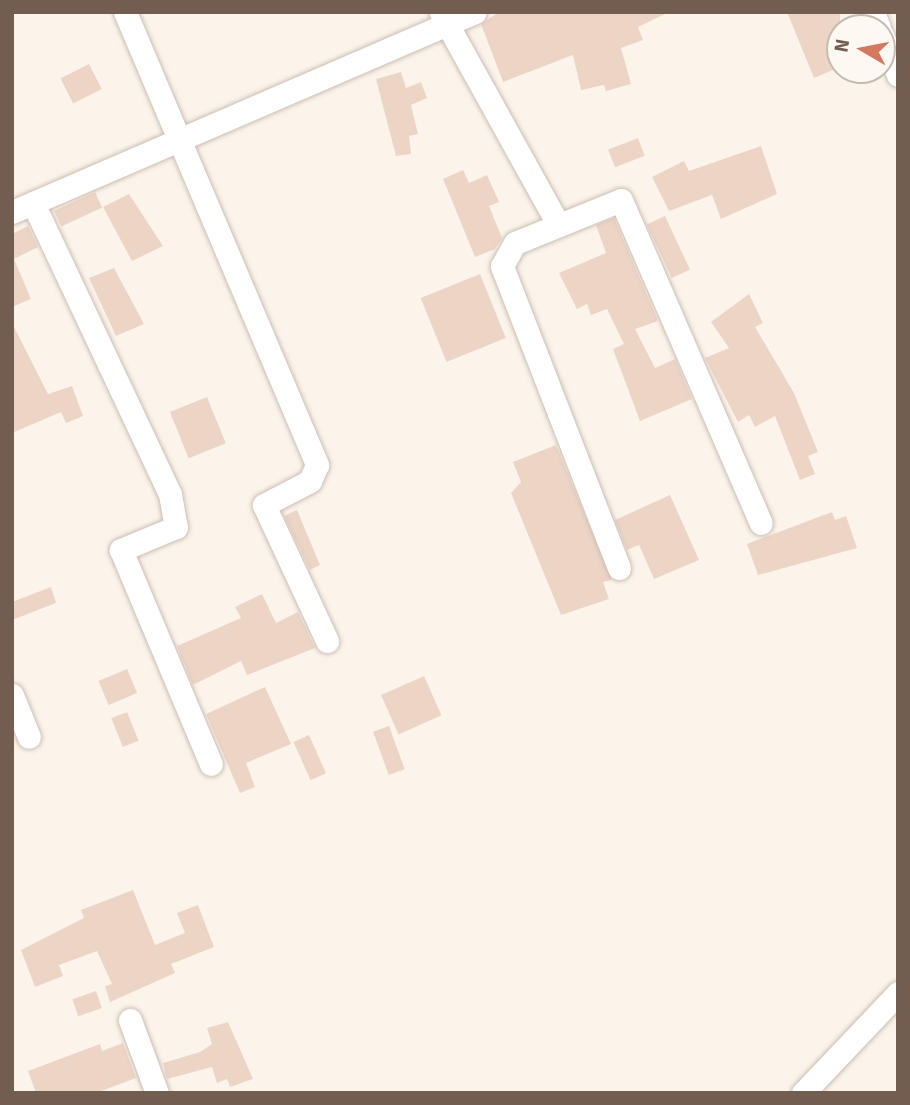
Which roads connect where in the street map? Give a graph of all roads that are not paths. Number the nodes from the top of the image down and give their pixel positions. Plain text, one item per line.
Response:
1 (125, 12) edge
2 (475, 12) edge
3 (444, 19) edge
4 (181, 139) junction
5 (33, 203) junction
6 (12, 212) edge
7 (557, 222) junction
8 (761, 523) dead end
9 (619, 568) dead end
10 (327, 641) dead end
11 (12, 695) edge
12 (29, 737) dead end
13 (211, 764) dead end
14 (898, 993) edge
15 (130, 1020) dead end
16 (888, 1025) edge
17 (801, 1090) edge
18 (158, 1093) edge

1 - 4 street
2 - 3 street
3 - 4 street
3 - 7 street
4 - 5 street
4 - 10 street
5 - 6 street
5 - 13 street
7 - 8 street
7 - 9 street
11 - 12 street
14 - 16 street
15 - 18 street
16 - 17 street

